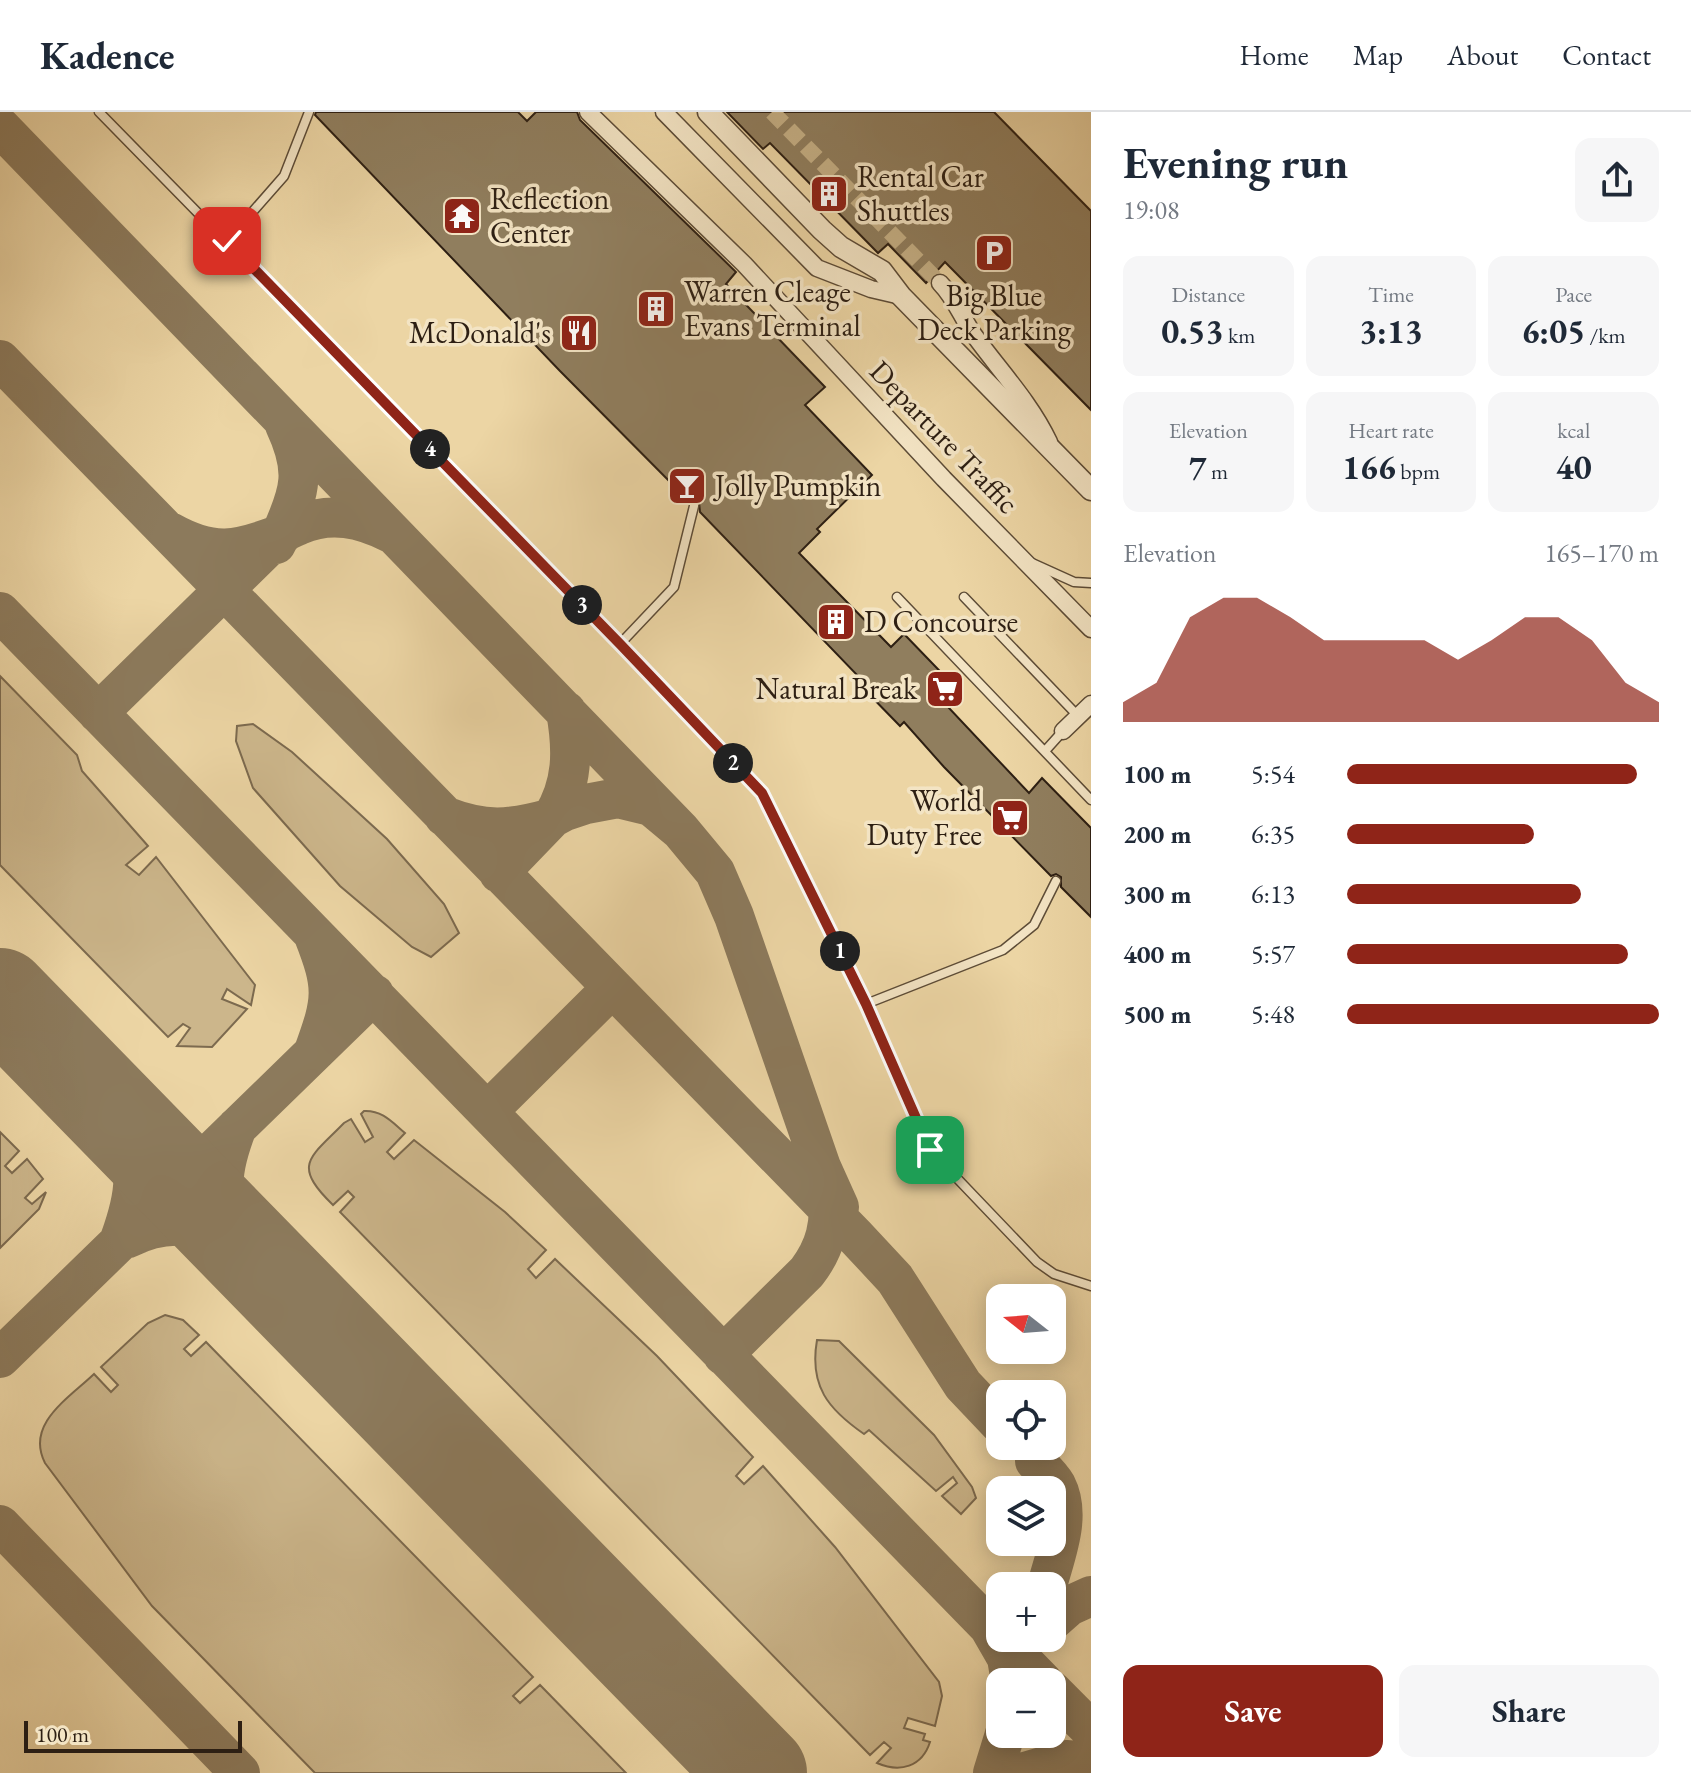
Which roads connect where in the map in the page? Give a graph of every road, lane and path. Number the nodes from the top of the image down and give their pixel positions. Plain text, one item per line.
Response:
1 (99, 112) edge
2 (309, 112) edge
3 (588, 112) edge
4 (664, 112) edge
5 (708, 112) edge
6 (227, 241) junction
7 (940, 283) tunnel mouth
8 (901, 296) junction
9 (1054, 452) junction
10 (1091, 490) edge
11 (694, 506) dead end
12 (1024, 559) junction
13 (1091, 583) edge
14 (897, 597) dead end
15 (964, 597) dead end
16 (1091, 629) edge
17 (620, 644) junction
18 (1091, 704) edge
19 (1078, 717) junction
20 (1063, 731) joint
21 (1045, 751) junction
22 (1091, 800) edge
23 (1056, 881) dead end
24 (866, 1004) junction
25 (1091, 1286) edge

1 - 6 lane
2 - 6 lane
3 - 12 street, Departure Traffic
4 - 8 street
5 - 8 street
6 - 17 lane
7 - 9 street
8 - 9 street
9 - 10 street
11 - 17 lane
12 - 13 lane
12 - 16 street, Departure Traffic
14 - 21 lane
15 - 19 lane
17 - 24 lane
18 - 19 street
19 - 20 street
20 - 21 lane
21 - 22 lane
23 - 24 lane
24 - 25 lane

